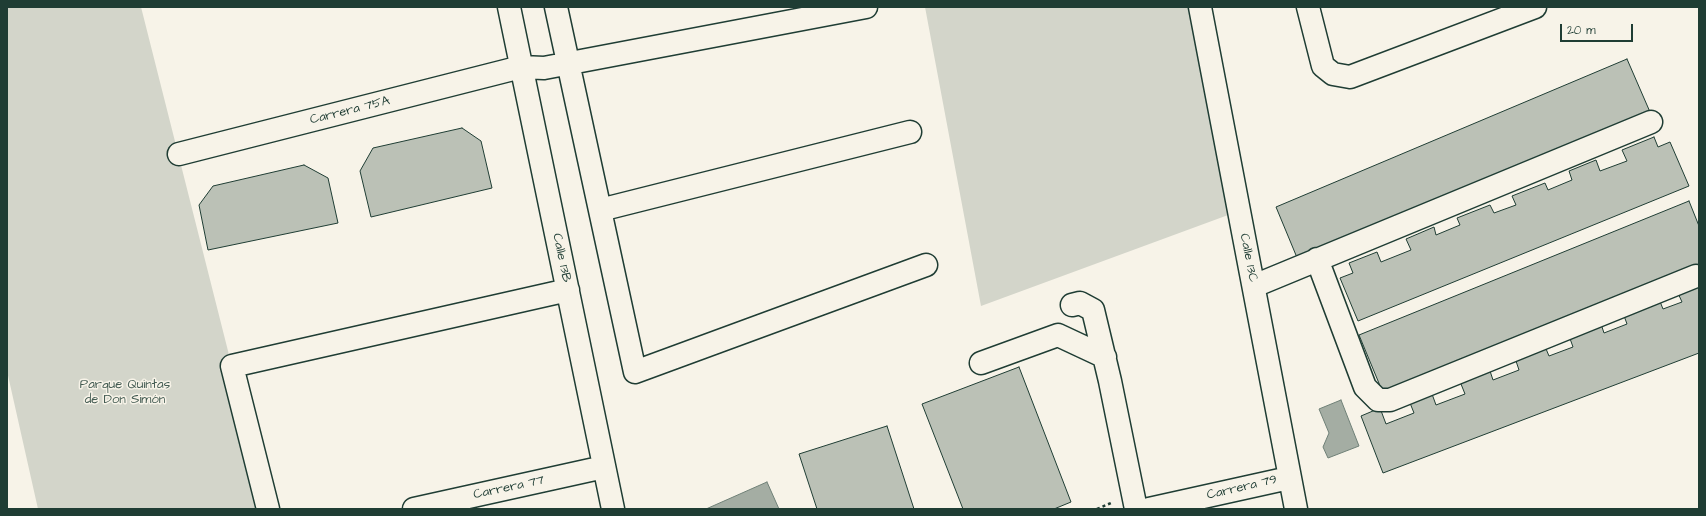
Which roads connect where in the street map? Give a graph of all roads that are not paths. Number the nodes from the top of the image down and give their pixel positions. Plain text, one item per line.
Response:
1 (509, 7) edge
2 (556, 7) edge
3 (866, 7) edge
4 (1200, 7) edge
5 (1308, 7) edge
6 (1535, 7) edge
7 (568, 63) junction
8 (521, 67) junction
9 (1651, 122) dead end
10 (910, 132) dead end
11 (178, 154) dead end
12 (600, 210) junction
13 (1317, 259) junction
14 (926, 265) dead end
15 (1696, 276) dead end
16 (1254, 286) junction
17 (568, 290) junction
18 (1072, 305) dead end
19 (1105, 357) junction
20 (981, 363) dead end
21 (604, 467) junction
22 (1289, 478) junction
23 (268, 509) edge
24 (414, 509) edge
25 (613, 509) edge
26 (1136, 509) edge
27 (1149, 509) edge
28 (1296, 509) edge

1 - 8 street, Calle 13B
2 - 7 street
3 - 7 street, Carrera 75A
4 - 16 street, Calle 13C
5 - 6 street
7 - 8 street, Carrera 75A
7 - 12 street
8 - 11 street, Carrera 75A
8 - 17 street, Calle 13B
9 - 13 street
10 - 12 street
12 - 14 street
13 - 15 street
13 - 16 street
16 - 22 street, Calle 13C
17 - 21 street, Calle 13B
17 - 23 street
18 - 19 street
19 - 20 street
19 - 26 street
21 - 24 street, Carrera 77
21 - 25 street, Calle 13B
22 - 27 street, Carrera 79
22 - 28 street, Calle 13C

